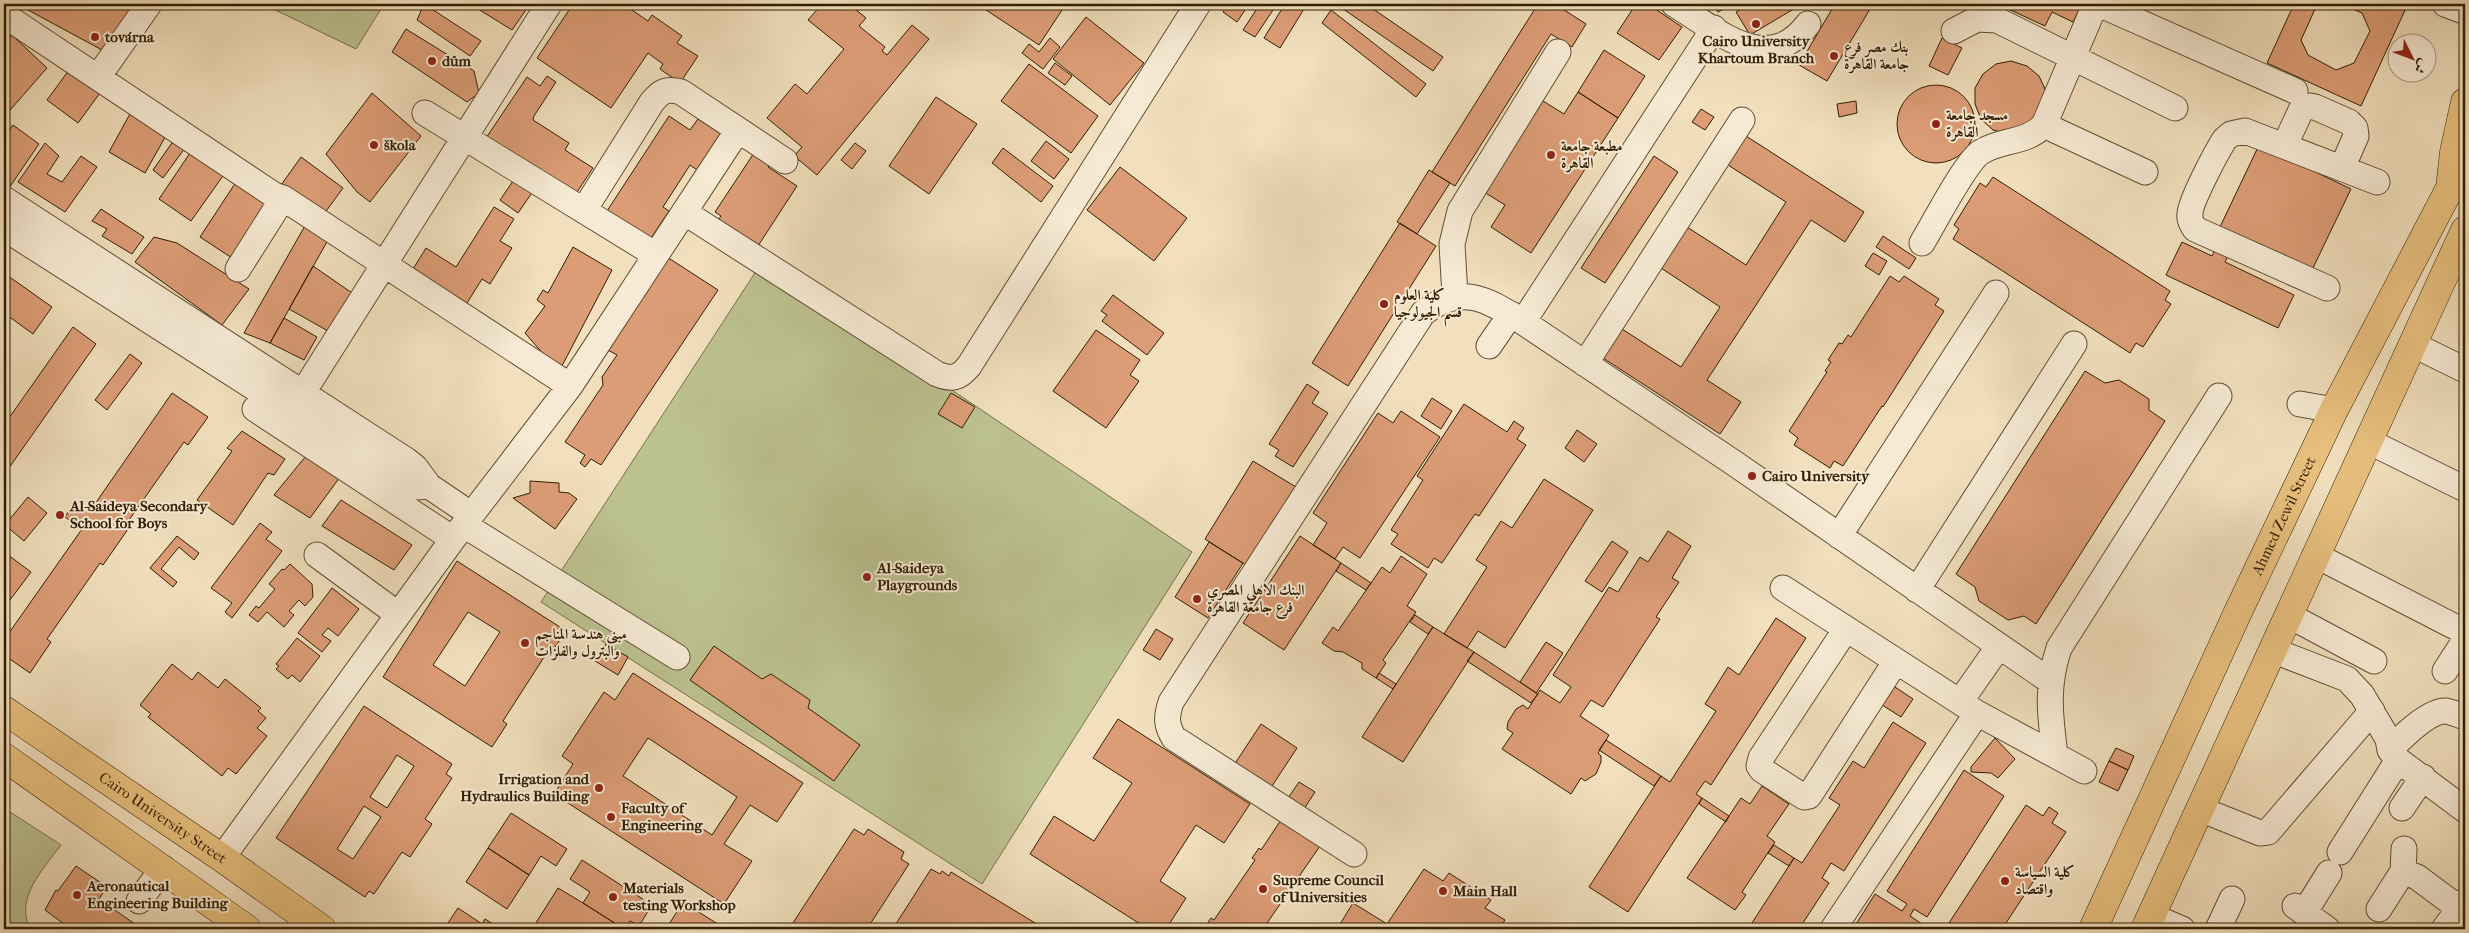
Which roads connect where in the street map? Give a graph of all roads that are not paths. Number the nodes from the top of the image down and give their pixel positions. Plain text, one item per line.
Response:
1 (149, 4) edge
2 (549, 4) edge
3 (1198, 4) edge
4 (1674, 4) edge
5 (4, 15) edge
6 (1808, 24) dead end
7 (1714, 28) junction
8 (1954, 31) dead end
9 (1558, 52) dead end
10 (2072, 57) junction
11 (98, 77) junction
12 (2295, 91) dead end
13 (2465, 102) edge
14 (2174, 108) dead end
15 (425, 113) dead end
16 (1735, 116) dead end
17 (2044, 125) junction
18 (738, 130) junction
19 (464, 138) junction
20 (2285, 145) junction
21 (2465, 154) edge
22 (785, 161) dead end
23 (2342, 168) junction
24 (2145, 172) dead end
25 (2377, 182) dead end
26 (2450, 188) junction
27 (283, 198) junction
28 (4, 199) edge
29 (584, 210) junction
30 (684, 212) junction
31 (4, 228) edge
32 (2465, 230) edge
33 (1922, 243) dead end
34 (656, 255) junction
35 (384, 264) junction
36 (238, 269) dead end
37 (2327, 288) dead end
38 (1996, 293) dead end
39 (1455, 296) junction
40 (1517, 318) junction
41 (2074, 344) dead end
42 (1489, 346) dead end
43 (2414, 346) junction
44 (1578, 359) junction
45 (2465, 370) edge
46 (570, 386) junction
47 (2218, 396) dead end
48 (297, 401) junction
49 (2300, 404) dead end
50 (254, 409) dead end
51 (2334, 410) junction
52 (2368, 441) junction
53 (2465, 489) edge
54 (455, 525) junction
55 (1839, 536) junction
56 (317, 555) dead end
57 (2315, 555) junction
58 (1783, 588) dead end
59 (1917, 590) junction
60 (388, 607) junction
61 (2288, 615) junction
62 (1846, 629) junction
63 (2465, 632) edge
64 (2465, 640) edge
65 (1999, 646) junction
66 (2272, 650) junction
67 (678, 657) dead end
68 (1896, 661) junction
69 (2374, 661) dead end
70 (2445, 670) dead end
71 (2050, 681) junction
72 (1968, 707) junction
73 (4, 710) edge
74 (2372, 710) junction
75 (2465, 718) edge
76 (2055, 755) junction
77 (2394, 755) junction
78 (4, 758) edge
79 (2084, 771) dead end
80 (2423, 777) junction
81 (2402, 808) dead end
82 (2200, 810) junction
83 (2465, 810) edge
84 (217, 854) junction
85 (1354, 854) dead end
86 (163, 868) junction
87 (2381, 897) dead end
88 (2232, 899) dead end
89 (139, 901) dead end
90 (2462, 905) edge
91 (2148, 923) edge
92 (247, 929) edge
93 (322, 929) edge
94 (1834, 929) edge
95 (2093, 929) edge
96 (2182, 929) edge
97 (2218, 929) edge
98 (2327, 929) edge
99 (2444, 929) edge

1 - 11 street
2 - 19 street
3 - 30 street
4 - 7 street
5 - 11 street
6 - 7 street
7 - 40 street
8 - 10 street
9 - 39 street
10 - 12 street
10 - 14 street
10 - 17 street
11 - 27 street
13 - 26 main road, Ahmed Zewil Street
15 - 19 street
16 - 44 street
17 - 24 street
17 - 33 street
18 - 22 street
18 - 29 street
18 - 30 street
19 - 29 street
19 - 35 street
20 - 23 street
20 - 23 street
20 - 37 street
21 - 26 main road
23 - 25 street
26 - 51 main road, Ahmed Zewil Street
27 - 35 street
27 - 36 street
28 - 48 street
29 - 34 street
30 - 34 street
31 - 48 street
32 - 43 main road
34 - 46 street
35 - 46 street
35 - 48 street
38 - 55 street
39 - 40 street
39 - 85 street
40 - 42 street
40 - 44 street
41 - 59 street
43 - 45 street
43 - 52 main road
44 - 55 street
46 - 54 street
47 - 71 street
48 - 54 street
49 - 51 street
50 - 54 street
51 - 95 main road, Ahmed Zewil Street
52 - 53 street
52 - 57 main road
54 - 60 street
54 - 67 street
54 - 84 street
55 - 59 street
56 - 60 street
57 - 61 main road
57 - 63 street
58 - 62 street
59 - 65 street
60 - 84 street
61 - 66 main road
61 - 69 street
62 - 68 street
62 - 68 street
64 - 70 street
65 - 71 street
65 - 72 street
66 - 74 street
66 - 82 main road
68 - 72 street
71 - 76 street
72 - 76 street
72 - 94 street
73 - 84 main road, Cairo University Street
74 - 77 street
74 - 82 street
75 - 77 street
76 - 79 street
77 - 80 street
77 - 98 street
78 - 86 main road
80 - 81 street
80 - 83 street
82 - 91 main road
84 - 93 main road, Cairo University Street
86 - 89 street
86 - 92 main road
87 - 90 street
88 - 97 street
90 - 99 street
91 - 96 street

